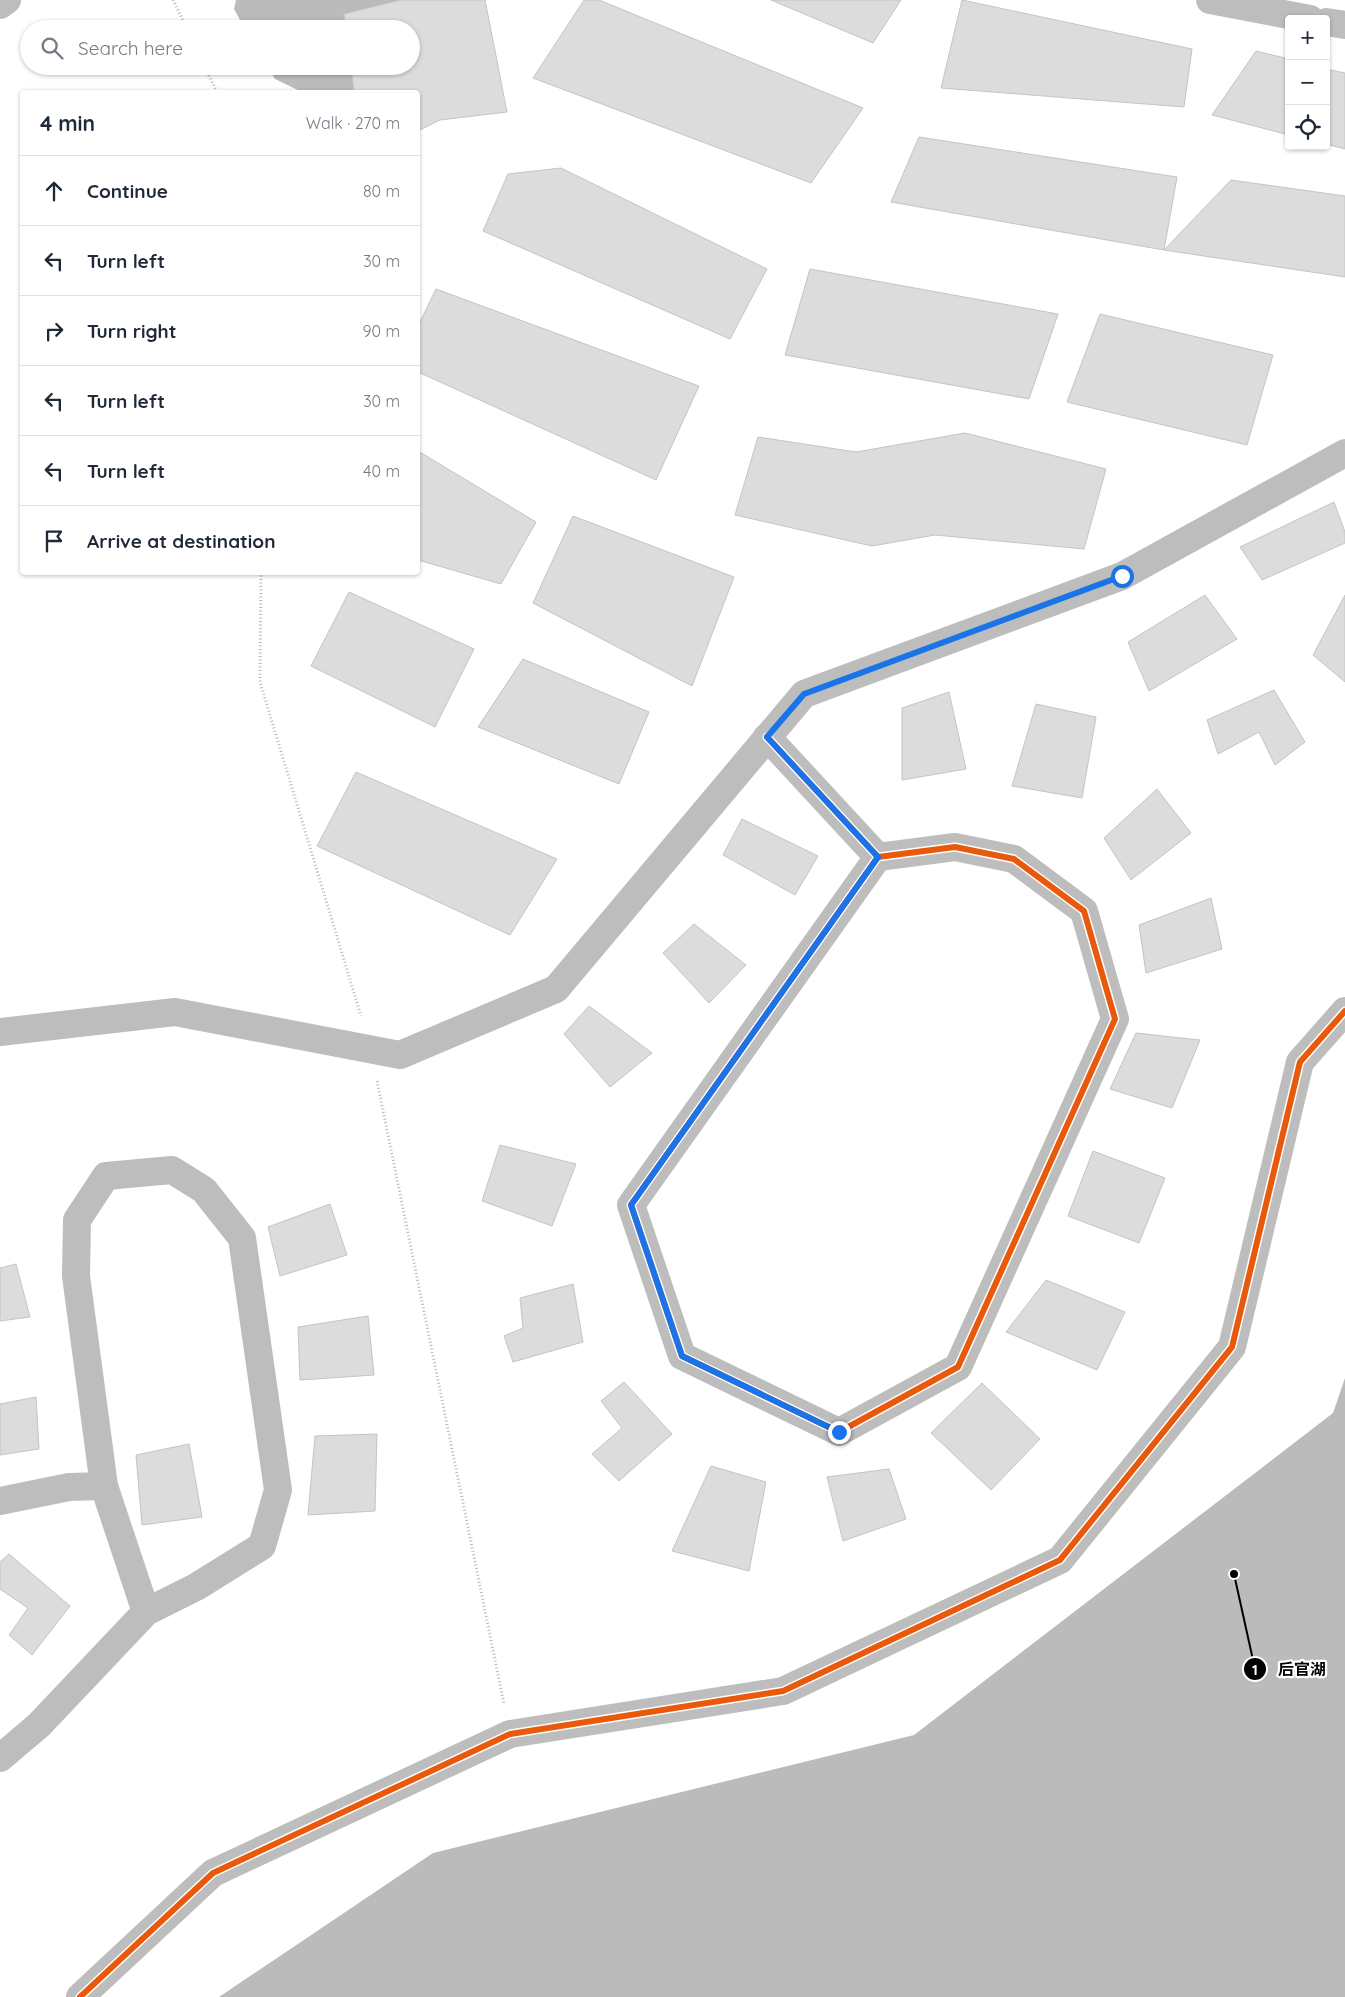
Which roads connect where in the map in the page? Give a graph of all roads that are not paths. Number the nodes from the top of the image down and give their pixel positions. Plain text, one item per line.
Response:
1 (6, 0) edge
2 (1210, 0) edge
3 (0, 4) edge
4 (1289, 15) edge
5 (1330, 23) edge
6 (1345, 25) edge
7 (1345, 453) edge
8 (767, 737) junction
9 (878, 857) junction
10 (1345, 1011) edge
11 (0, 1032) edge
12 (104, 1486) junction
13 (0, 1501) edge
14 (146, 1612) junction
15 (0, 1758) edge
16 (80, 1997) edge

1 - 3 street
2 - 4 street
5 - 6 street
7 - 8 street
8 - 9 street
8 - 11 street
9 - 9 street
10 - 16 street
12 - 13 street
12 - 14 street
12 - 14 street
14 - 15 street

